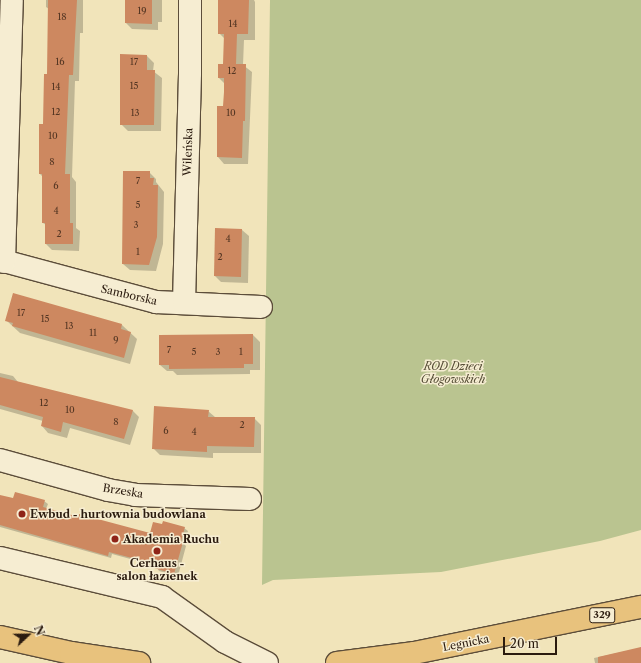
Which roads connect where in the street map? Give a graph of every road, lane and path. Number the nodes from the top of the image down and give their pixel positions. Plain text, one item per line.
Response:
1 (12, 0) edge
2 (190, 0) edge
3 (6, 42) edge
4 (2, 261) edge
5 (184, 304) junction
6 (261, 307) dead end
7 (0, 460) edge
8 (250, 499) dead end
9 (0, 558) edge
10 (641, 607) edge
11 (0, 637) edge
12 (132, 663) edge
13 (266, 663) edge
14 (337, 663) edge

1 - 3 street
2 - 5 street, Wileńska
3 - 4 street
4 - 5 street, Samborska
5 - 6 street, Samborska
7 - 8 street, Brzeska
9 - 13 street
10 - 14 main road, Legnicka / 329
11 - 12 main road

